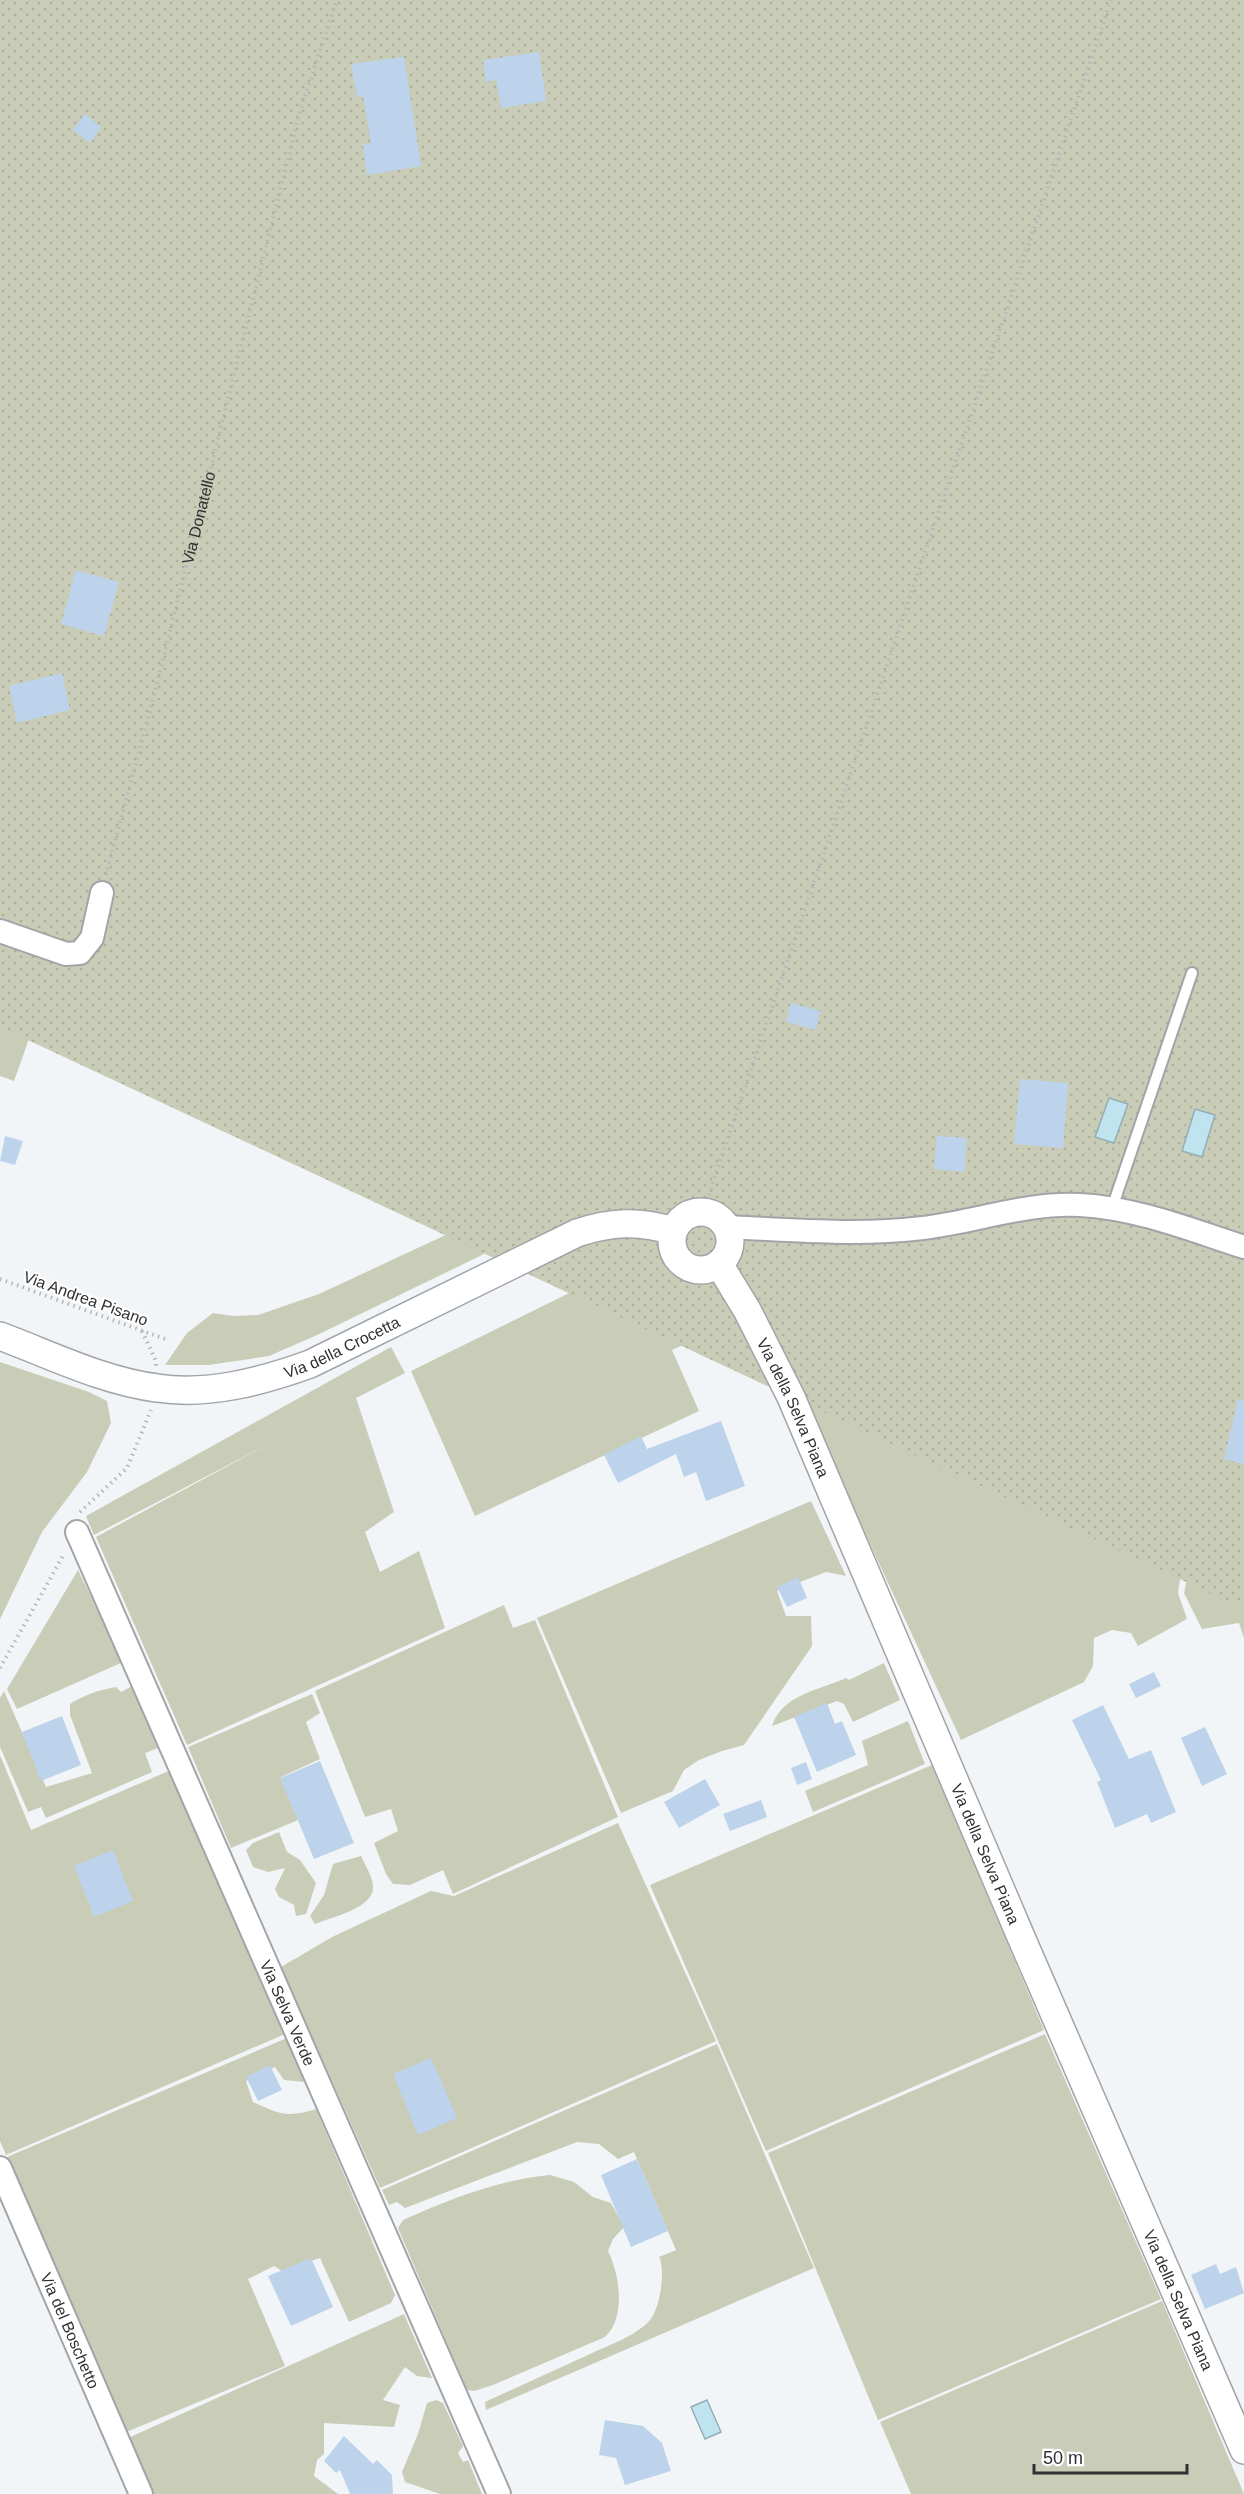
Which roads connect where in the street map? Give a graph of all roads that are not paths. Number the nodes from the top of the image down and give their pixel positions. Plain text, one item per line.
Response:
1 (102, 893) road end
2 (0, 931) edge
3 (1192, 973) dead end
4 (1112, 1208) junction
5 (726, 1227) junction
6 (673, 1231) junction
7 (1244, 1246) edge
8 (719, 1264) junction
9 (0, 1336) edge
10 (76, 1532) road end
11 (0, 2168) edge
12 (1244, 2450) edge
13 (141, 2494) edge
14 (499, 2494) edge

1 - 2 street
3 - 4 lane
4 - 5 street
4 - 7 street
5 - 6 street
5 - 8 street
6 - 8 street
6 - 9 street, Via della Crocetta
8 - 12 street, Via della Selva Piana
10 - 14 street, Via Selva Verde
11 - 13 street, Via del Boschetto

